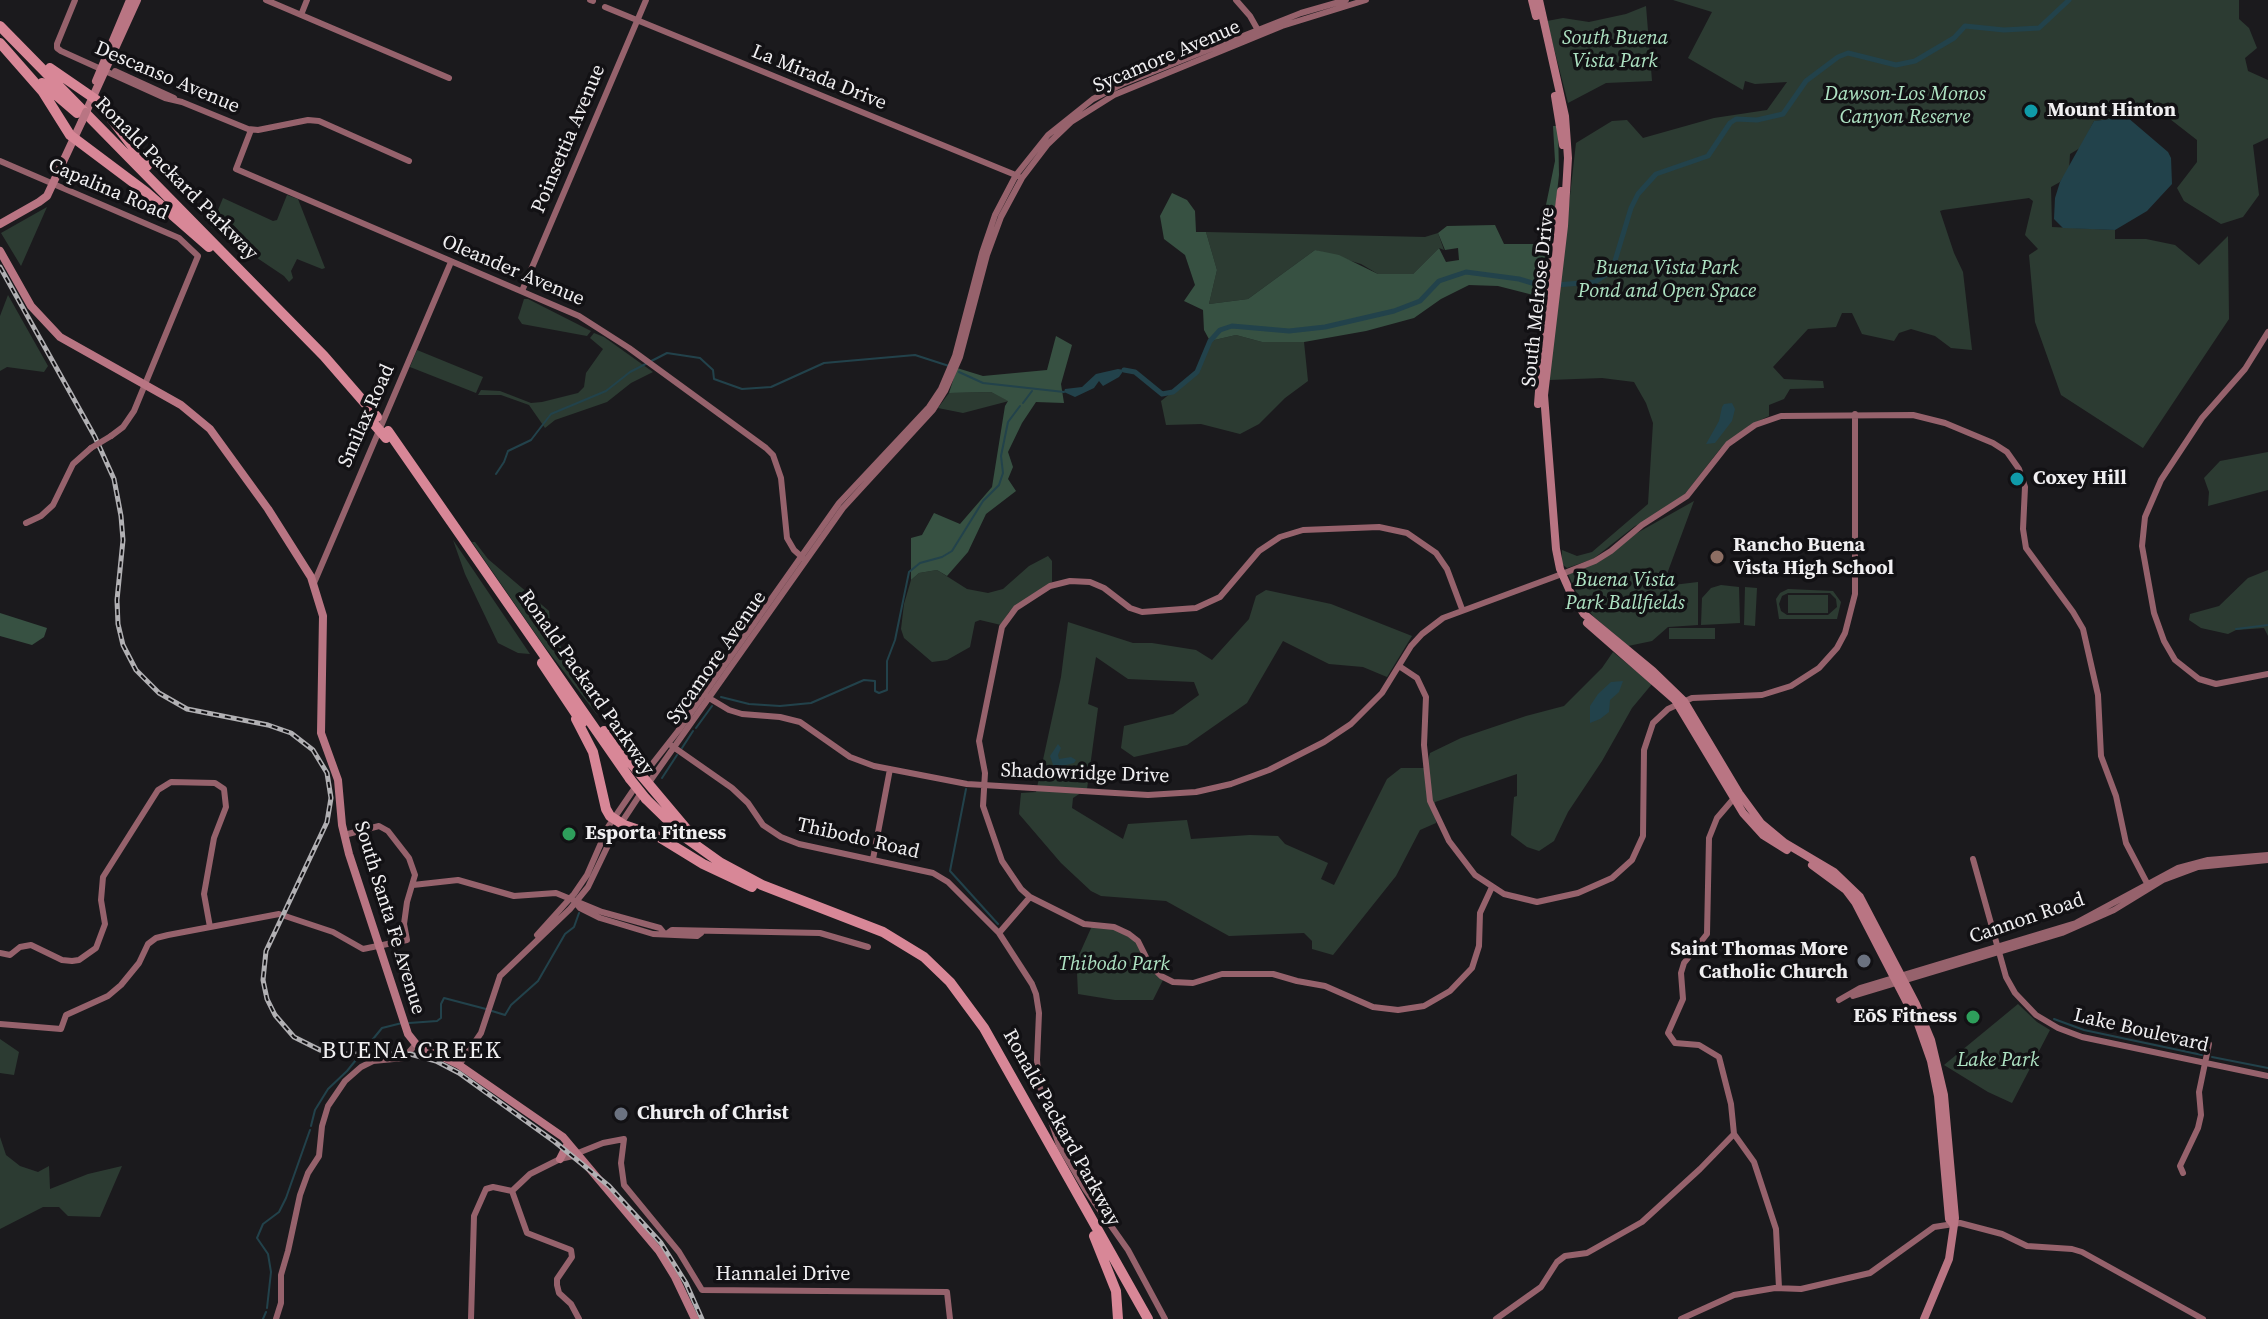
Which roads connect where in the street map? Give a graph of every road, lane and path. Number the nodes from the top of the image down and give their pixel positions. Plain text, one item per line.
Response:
1 (75, 0) edge
2 (130, 0) edge
3 (137, 0) edge
4 (266, 0) edge
5 (307, 0) edge
6 (646, 0) edge
7 (1236, 0) edge
8 (1366, 0) edge
9 (1532, 0) edge
10 (1539, 0) edge
11 (1351, 1) edge
12 (605, 7) dead end
13 (301, 15) junction
14 (637, 19) junction
15 (0, 25) edge
16 (1259, 32) junction
17 (0, 35) edge
18 (0, 43) edge
19 (104, 69) junction
20 (449, 78) dead end
21 (91, 101) junction
22 (77, 113) junction
23 (251, 130) junction
24 (76, 134) junction
25 (0, 161) edge
26 (409, 161) dead end
27 (1019, 177) junction
28 (55, 184) junction
29 (172, 200) junction
30 (0, 226) edge
31 (0, 242) edge
32 (209, 247) junction
33 (0, 251) edge
34 (451, 262) junction
35 (1555, 270) junction
36 (18, 278) junction
37 (522, 291) junction
38 (1551, 303) junction
39 (1544, 329) junction
40 (2268, 332) edge
41 (1549, 349) junction
42 (145, 382) junction
43 (1855, 414) junction
44 (375, 420) junction
45 (387, 435) junction
46 (26, 523) dead end
47 (804, 558) junction
48 (304, 565) junction
49 (321, 567) junction
50 (1560, 575) junction
51 (314, 583) junction
52 (1462, 609) junction
53 (1399, 666) junction
54 (2268, 674) edge
55 (567, 686) junction
56 (706, 696) junction
57 (568, 703) junction
58 (1682, 703) junction
59 (671, 745) junction
60 (890, 769) junction
61 (645, 780) junction
62 (628, 782) junction
63 (984, 786) junction
64 (1736, 796) junction
65 (644, 802) junction
66 (617, 821) junction
67 (344, 835) junction
68 (2268, 857) edge
69 (873, 859) junction
70 (1973, 859) dead end
71 (721, 863) junction
72 (413, 885) junction
73 (2148, 885) junction
74 (588, 887) junction
75 (752, 887) junction
76 (1492, 887) junction
77 (1030, 897) junction
78 (572, 900) junction
79 (606, 913) junction
80 (210, 927) junction
81 (666, 933) junction
82 (999, 933) junction
83 (379, 947) junction
84 (868, 947) dead end
85 (1998, 950) junction
86 (0, 953) edge
87 (1899, 980) junction
88 (1840, 1002) dead end
89 (0, 1024) edge
90 (1918, 1024) junction
91 (1927, 1030) junction
92 (416, 1044) junction
93 (2209, 1044) dead end
94 (2205, 1063) junction
95 (459, 1065) junction
96 (2268, 1076) edge
97 (553, 1131) junction
98 (1734, 1134) junction
99 (1945, 1141) junction
100 (566, 1147) junction
101 (576, 1154) junction
102 (560, 1159) junction
103 (2183, 1173) dead end
104 (512, 1191) junction
105 (1953, 1224) junction
106 (1094, 1236) junction
107 (1108, 1249) junction
108 (1779, 1288) junction
109 (276, 1319) edge
110 (471, 1319) edge
111 (579, 1319) edge
112 (692, 1319) edge
113 (950, 1319) edge
114 (1118, 1319) edge
115 (1140, 1319) edge
116 (1148, 1319) edge
117 (1156, 1319) edge
118 (1165, 1319) edge
119 (1496, 1319) edge
120 (1681, 1319) edge
121 (1924, 1319) edge
122 (2203, 1319) edge

1 - 19 street, Descanso Avenue
2 - 19 main road
3 - 19 main road
4 - 13 street
5 - 13 street
6 - 14 street, Poinsettia Avenue
7 - 16 street
8 - 11 street, Sycamore Avenue
9 - 35 main road, South Melrose Drive
10 - 35 main road, South Melrose Drive
11 - 16 street, Sycamore Avenue
11 - 16 street, Sycamore Avenue
12 - 14 street, La Mirada Drive
13 - 20 street
14 - 27 street, La Mirada Drive
14 - 37 street, Poinsettia Avenue
15 - 21 highway
15 - 29 highway, Ronald Packard Parkway
16 - 27 street, Sycamore Avenue
17 - 22 highway, Ronald Packard Parkway
18 - 22 highway
18 - 24 highway
19 - 21 main road
19 - 23 street, Descanso Avenue
21 - 24 main road, bridge
21 - 29 highway
22 - 32 highway, Ronald Packard Parkway
23 - 26 street, Descanso Avenue
23 - 34 street, Oleander Avenue
24 - 28 main road
24 - 32 highway
25 - 28 street, Capalina Road
27 - 47 street, Sycamore Avenue
28 - 30 main road
28 - 42 street, Capalina Road
29 - 44 highway, Ronald Packard Parkway
31 - 36 main road
32 - 44 highway, Ronald Packard Parkway
33 - 36 main road
34 - 37 street, Oleander Avenue
34 - 49 street, Smilax Road
35 - 38 main road, South Melrose Drive
36 - 42 main road, South Santa Fe Avenue
37 - 47 street, Oleander Avenue
38 - 39 main road, South Melrose Drive
38 - 41 main road, South Melrose Drive
39 - 41 main road
39 - 50 main road, South Melrose Drive
40 - 54 street
41 - 50 main road, South Melrose Drive
42 - 46 street, bridge
42 - 48 main road, South Santa Fe Avenue
43 - 50 street, Shadowridge Drive
43 - 58 street
43 - 73 street, Shadowridge Drive
44 - 45 highway, Ronald Packard Parkway, bridge
45 - 55 highway, Ronald Packard Parkway
45 - 57 highway, Ronald Packard Parkway
47 - 56 street, Sycamore Avenue
48 - 49 main road
48 - 51 main road, South Santa Fe Avenue
49 - 51 street, Smilax Road
50 - 52 street, Shadowridge Drive
50 - 58 main road, South Melrose Drive
51 - 67 main road, South Santa Fe Avenue
52 - 53 street, Shadowridge Drive
52 - 63 street
53 - 63 street, Shadowridge Drive
53 - 76 street
55 - 61 highway
55 - 62 highway, Ronald Packard Parkway
56 - 59 street, Sycamore Avenue
56 - 60 street, Shadowridge Drive
57 - 62 highway, Ronald Packard Parkway
57 - 66 highway
58 - 64 main road, South Melrose Drive
58 - 76 street
59 - 61 street, Sycamore Avenue
59 - 69 street, Thibodo Road
60 - 63 street, Shadowridge Drive
60 - 69 street
61 - 66 street, Sycamore Avenue
61 - 71 highway
62 - 65 highway, Ronald Packard Parkway, bridge
63 - 77 street
64 - 87 main road, South Melrose Drive
64 - 98 street
65 - 71 highway, Ronald Packard Parkway
65 - 75 highway, Ronald Packard Parkway
66 - 74 street, Sycamore Avenue
66 - 75 highway
66 - 78 street, Sycamore Avenue
67 - 72 street
67 - 83 main road, South Santa Fe Avenue
68 - 73 street, Cannon Road
69 - 82 street, Thibodo Road
70 - 85 street, Lake Boulevard
71 - 107 highway, Ronald Packard Parkway
72 - 78 street
72 - 83 street
73 - 85 street, Cannon Road
74 - 78 street, Sycamore Avenue
74 - 79 street
75 - 106 highway, Ronald Packard Parkway
76 - 77 street
77 - 82 street
78 - 79 street
78 - 81 street
78 - 95 street, Sycamore Avenue
79 - 81 street
80 - 83 street
80 - 86 street
80 - 89 street
81 - 84 street
82 - 118 street, Thibodo Road
83 - 92 main road, South Santa Fe Avenue
85 - 87 street, Cannon Road
85 - 94 street, Lake Boulevard
87 - 88 street, Cannon Road
87 - 90 main road, South Melrose Drive
87 - 91 main road, South Melrose Drive
90 - 91 main road
90 - 99 main road, South Melrose Drive
91 - 99 main road, South Melrose Drive
92 - 95 main road, South Santa Fe Avenue
92 - 109 street
93 - 94 street
94 - 96 street, Lake Boulevard
94 - 103 street
95 - 97 main road, South Santa Fe Avenue
97 - 100 main road, South Santa Fe Avenue
97 - 101 main road, South Santa Fe Avenue
98 - 108 street
98 - 119 street
99 - 105 main road, South Melrose Drive
100 - 101 main road, South Santa Fe Avenue
100 - 102 main road
101 - 102 street
101 - 112 main road, South Santa Fe Avenue
101 - 112 main road, South Santa Fe Avenue
101 - 113 street, Hannalei Drive
102 - 104 street
104 - 110 street
104 - 111 street
105 - 108 street
105 - 121 main road, South Melrose Drive
105 - 122 street
106 - 114 highway
106 - 115 highway, Ronald Packard Parkway
107 - 116 highway, Ronald Packard Parkway
107 - 117 highway
108 - 120 street

